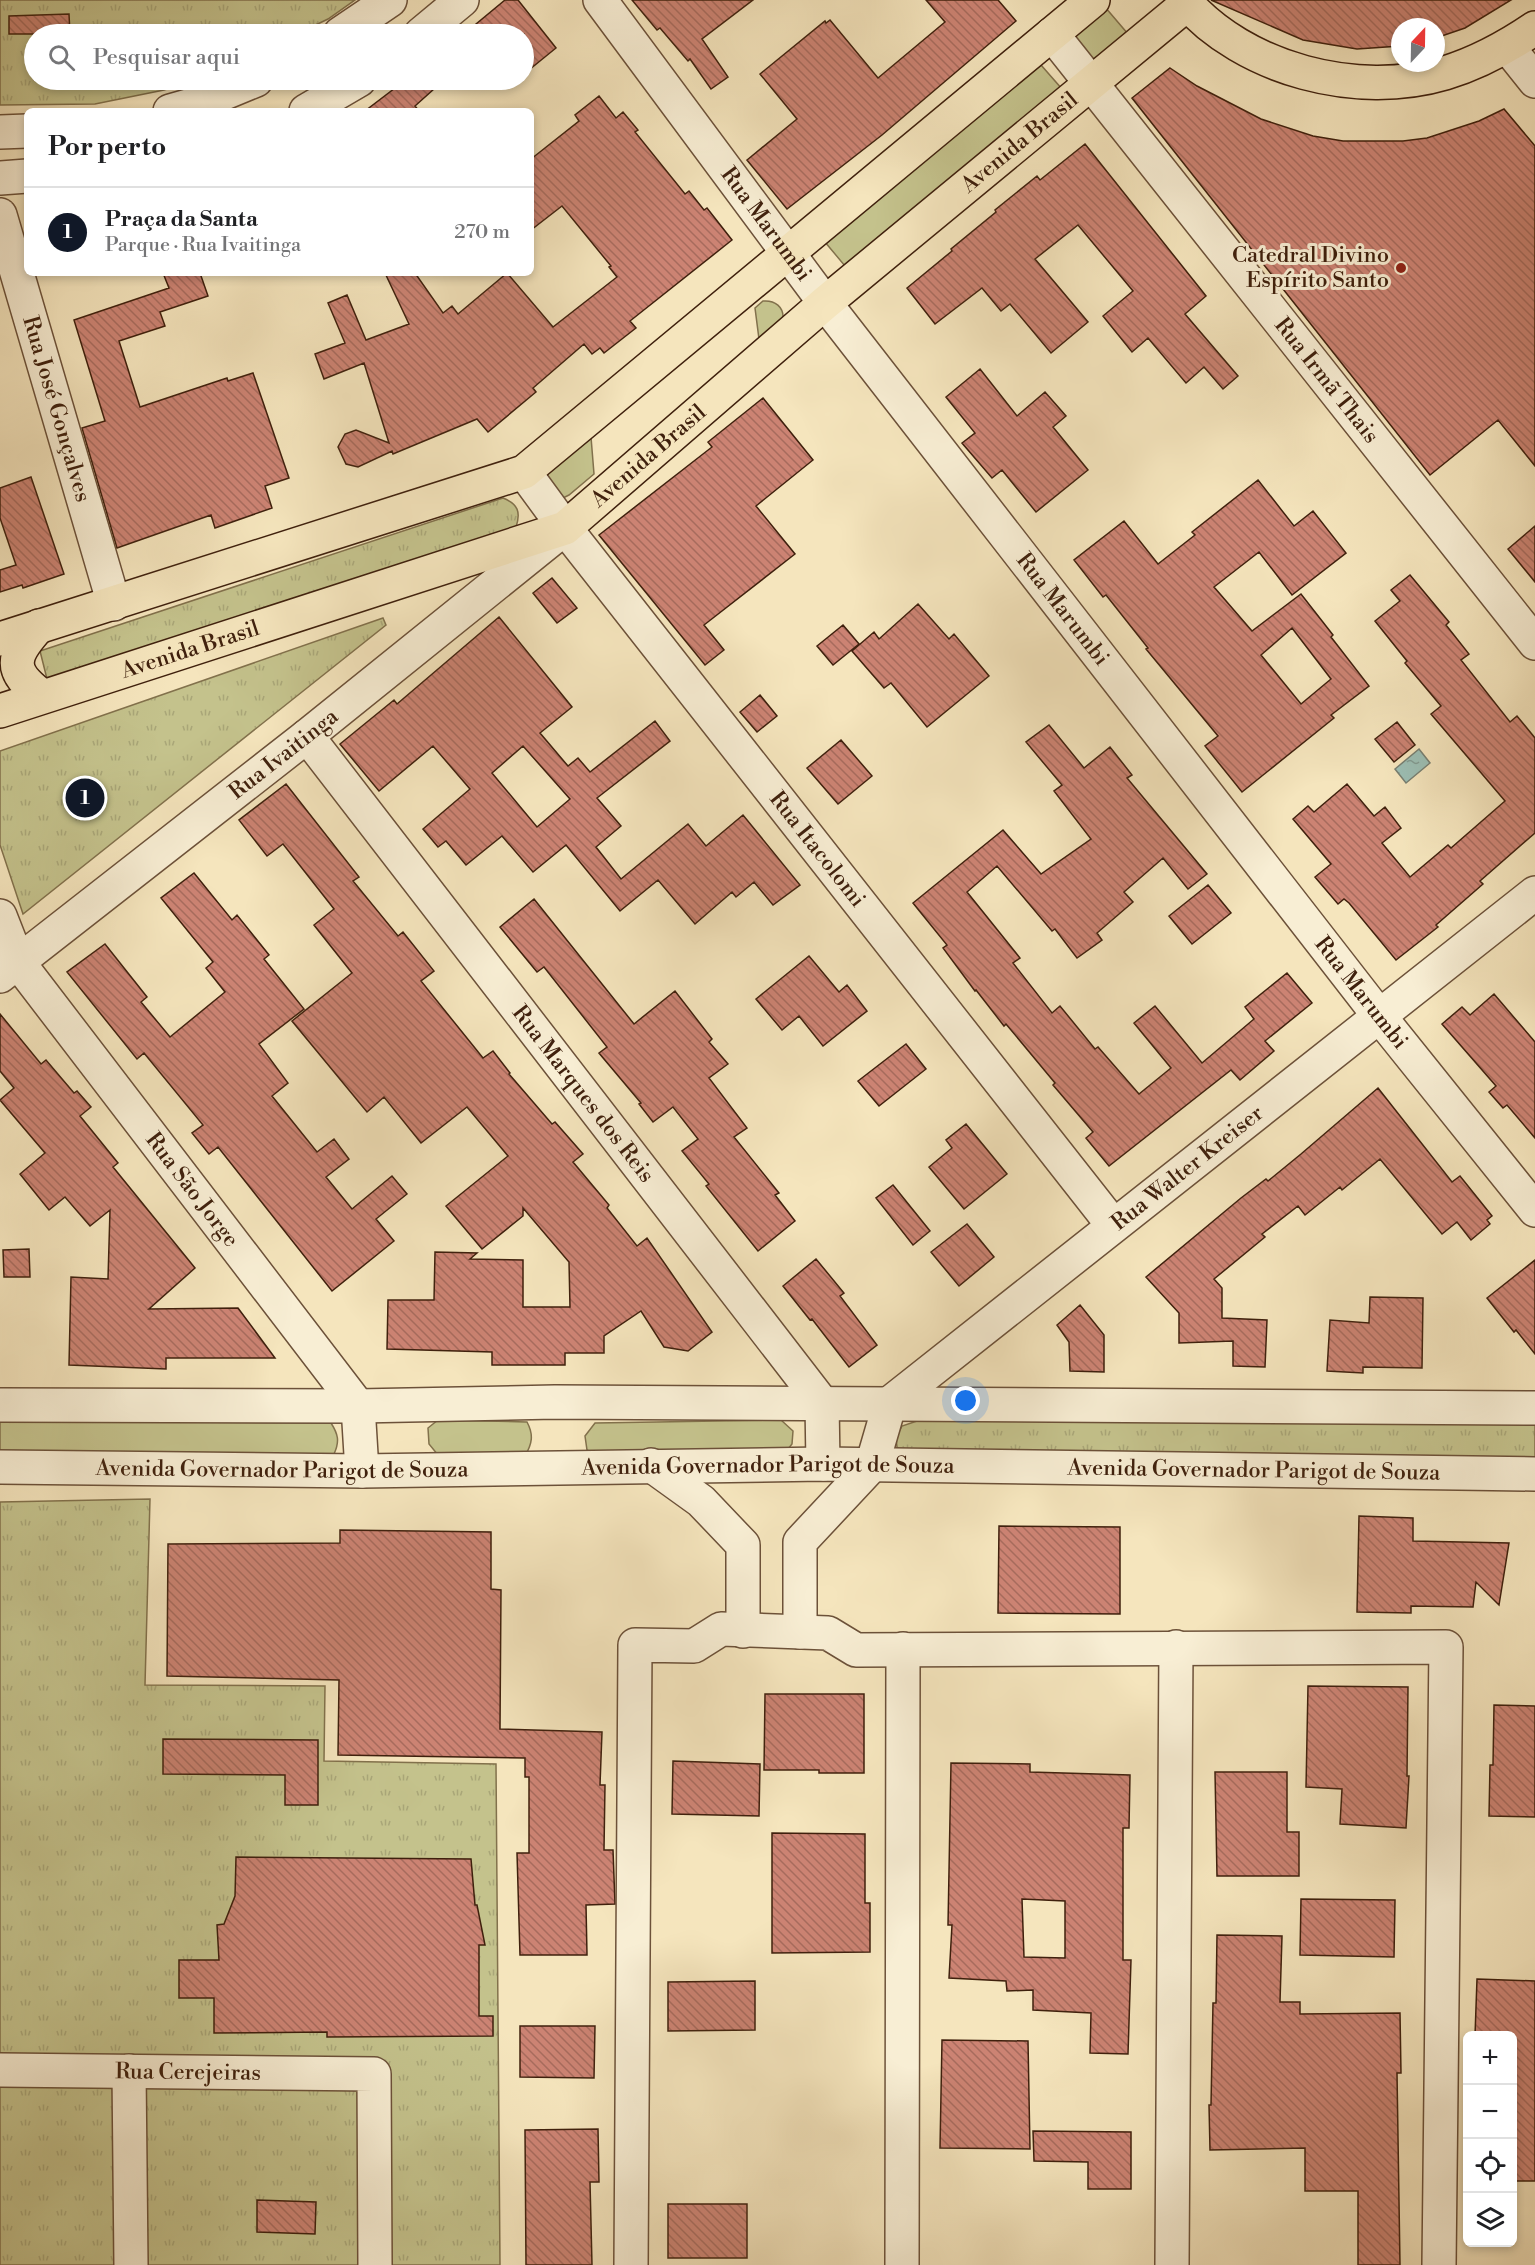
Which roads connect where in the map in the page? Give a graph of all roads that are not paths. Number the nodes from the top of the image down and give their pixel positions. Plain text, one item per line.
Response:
1 (390, 0) edge
2 (462, 0) edge
3 (600, 0) edge
4 (1093, 0) edge
5 (1186, 2) edge
6 (355, 24) edge
7 (433, 24) edge
8 (1535, 28) edge
9 (1052, 34) junction
10 (1507, 46) junction
11 (1535, 81) edge
12 (1092, 82) junction
13 (232, 90) edge
14 (342, 90) edge
15 (181, 108) edge
16 (311, 108) edge
17 (24, 131) edge
18 (0, 132) edge
19 (24, 176) edge
20 (0, 178) edge
21 (0, 214) edge
22 (787, 252) junction
23 (9, 280) edge
24 (825, 303) junction
25 (524, 472) junction
26 (565, 528) junction
27 (114, 604) junction
28 (39, 626) junction
29 (0, 639) edge
30 (1535, 643) edge
31 (42, 696) junction
32 (0, 711) edge
33 (307, 736) junction
34 (1535, 893) edge
35 (0, 916) edge
36 (9, 969) edge
37 (1380, 1017) junction
38 (1535, 1210) edge
39 (1113, 1225) junction
40 (822, 1403) junction
41 (890, 1403) junction
42 (0, 1405) edge
43 (358, 1406) junction
44 (1535, 1408) edge
45 (823, 1464) junction
46 (651, 1465) junction
47 (872, 1465) junction
48 (0, 1467) edge
49 (362, 1471) junction
50 (1535, 1474) edge
51 (743, 1631) junction
52 (800, 1632) junction
53 (1176, 1647) junction
54 (903, 1649) junction
55 (0, 2070) edge
56 (129, 2071) junction
57 (131, 2265) edge
58 (375, 2265) edge
59 (631, 2265) edge
60 (902, 2265) edge
61 (1172, 2265) edge
62 (1439, 2265) edge

1 - 6 street
2 - 7 street
3 - 22 street, Rua Marumbi
4 - 9 main road
5 - 10 main road
5 - 12 main road, Avenida Brasil
8 - 10 main road
9 - 12 street, Rua Irmã Thais
9 - 22 main road
10 - 11 street
12 - 24 main road, Avenida Brasil
12 - 30 street, Rua Irmã Thais
13 - 15 street
14 - 16 street
17 - 18 street
19 - 20 street
21 - 23 street, Rua José Gonçalves
22 - 24 street, Rua Marumbi
22 - 25 main road
23 - 27 street, Rua José Gonçalves
24 - 26 main road, Avenida Brasil
24 - 37 street, Rua Marumbi
25 - 26 street, Rua Itacolomi
25 - 27 main road
26 - 31 main road, Avenida Brasil
26 - 33 street, Rua Ivaitinga
26 - 39 street, Rua Itacolomi
27 - 28 main road
28 - 29 main road
28 - 31 main road
31 - 32 main road, Avenida Brasil
33 - 36 street, Rua Ivaitinga
33 - 40 street, Rua Marques dos Reis
34 - 37 street, Rua Walter Kreiser
35 - 36 street, Rua São Jorge
36 - 43 street, Rua São Jorge
37 - 38 street, Rua Marumbi
37 - 39 street, Rua Walter Kreiser
39 - 41 street, Rua Walter Kreiser
40 - 41 street
40 - 43 street
40 - 45 street
41 - 44 street
41 - 47 street
42 - 43 street
43 - 49 street
45 - 46 street, Avenida Governador Parigot de Souza
45 - 47 street, Avenida Governador Parigot de Souza
46 - 49 street, Avenida Governador Parigot de Souza
46 - 51 street
47 - 50 street, Avenida Governador Parigot de Souza
47 - 52 street
48 - 49 street, Avenida Governador Parigot de Souza
51 - 52 street
51 - 59 street
52 - 54 street
53 - 54 street
53 - 61 street
53 - 62 street
54 - 60 street
55 - 56 street, Rua Cerejeiras
56 - 57 street
56 - 58 street, Rua Cerejeiras

